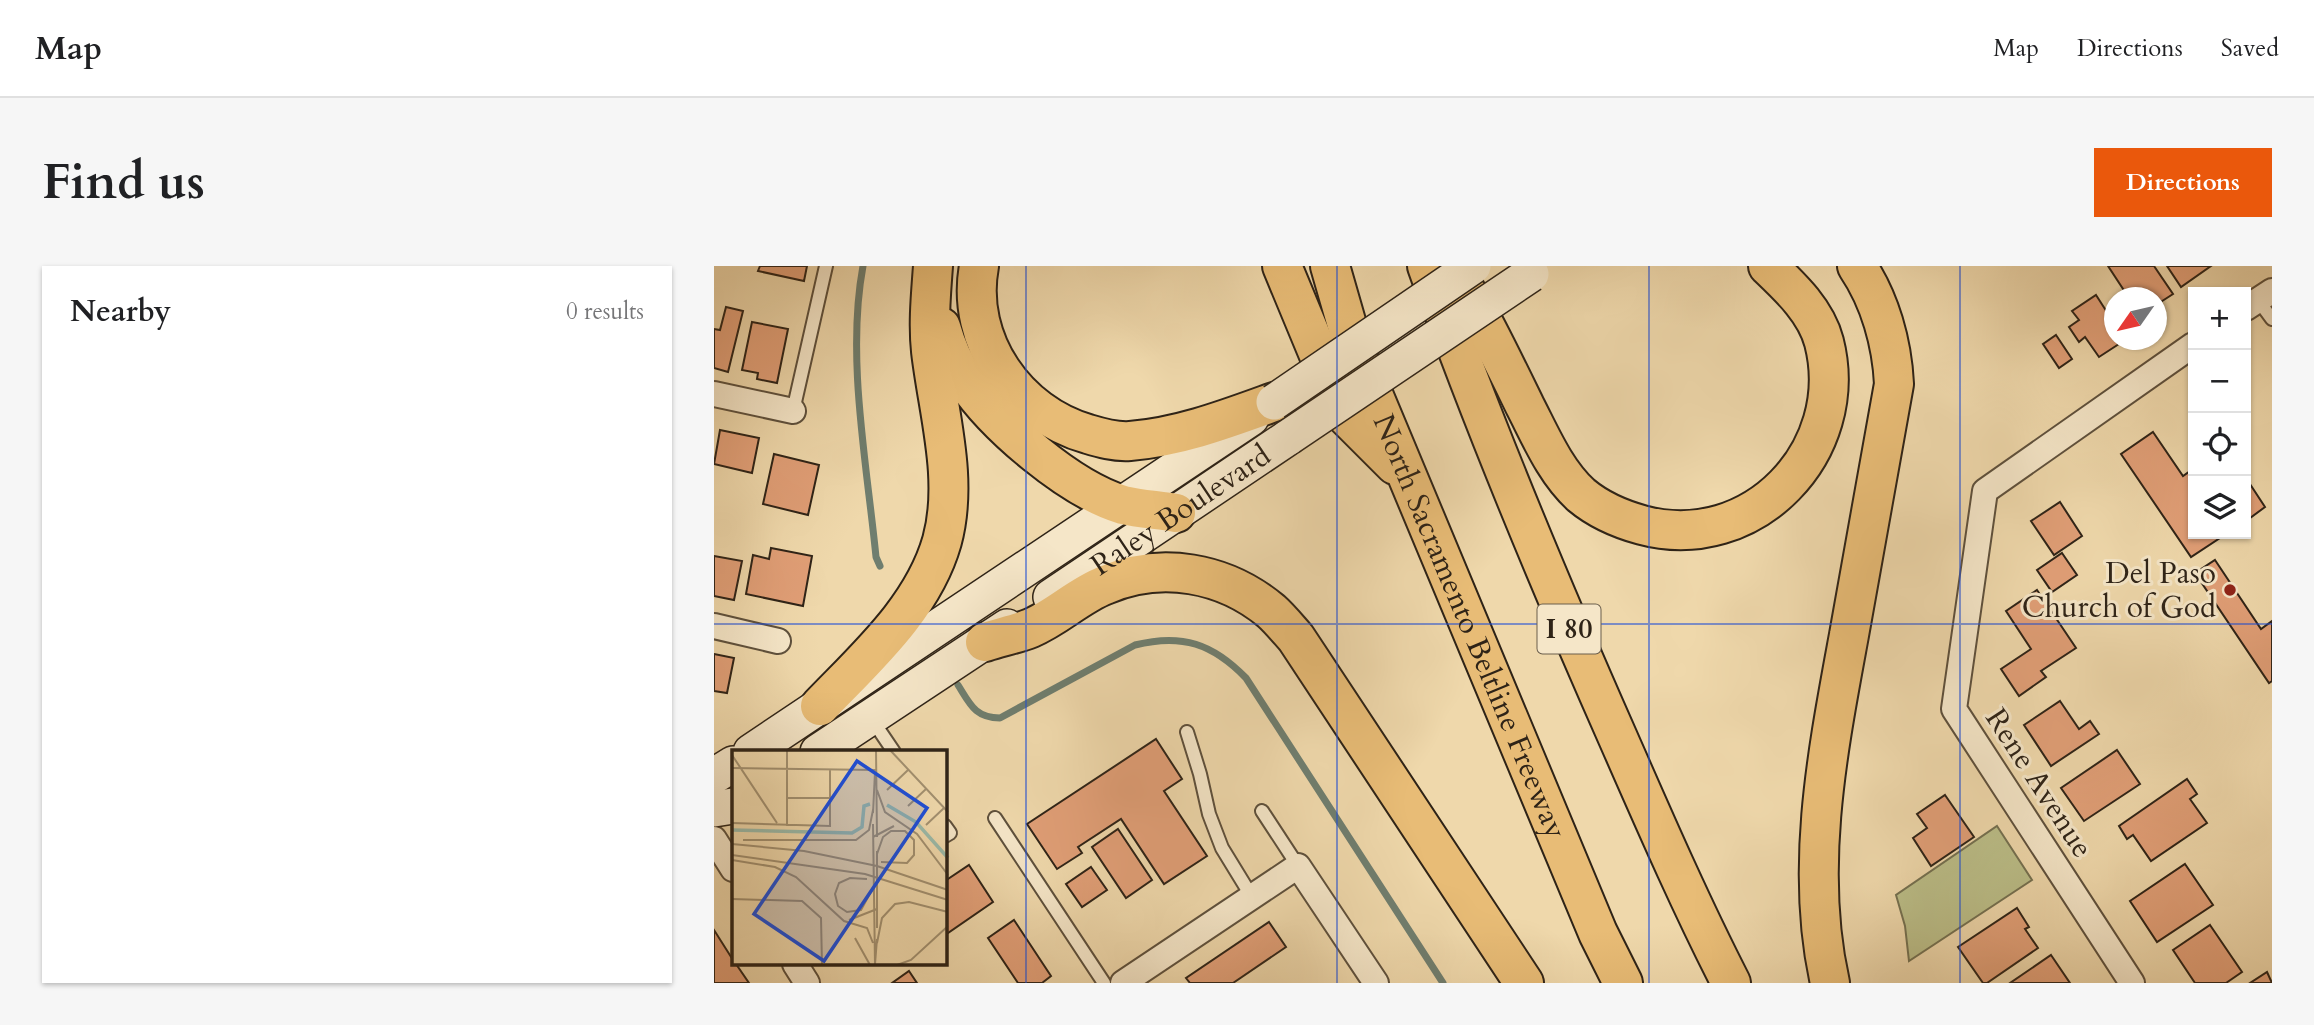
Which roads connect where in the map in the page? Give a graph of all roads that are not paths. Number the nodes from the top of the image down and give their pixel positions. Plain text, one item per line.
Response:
1 (825, 266) edge
2 (933, 266) edge
3 (979, 266) edge
4 (1282, 266) edge
5 (1330, 266) edge
6 (1427, 266) edge
7 (1451, 266) edge
8 (1474, 266) edge
9 (1768, 266) edge
10 (1857, 266) edge
11 (1886, 266) edge
12 (1541, 269) edge
13 (2188, 349) edge
14 (1893, 371) junction
15 (714, 394) edge
16 (1274, 402) junction
17 (793, 411) joint
18 (1409, 479) junction
19 (1123, 505) junction
20 (1176, 513) junction
21 (714, 626) edge
22 (778, 641) dead end
23 (985, 642) junction
24 (820, 706) junction
25 (871, 717) junction
26 (1186, 732) dead end
27 (754, 750) edge
28 (821, 750) edge
29 (893, 750) edge
30 (732, 765) edge
31 (714, 776) edge
32 (732, 806) edge
33 (714, 808) edge
34 (1262, 811) dead end
35 (995, 818) dead end
36 (714, 839) edge
37 (1298, 866) junction
38 (732, 867) edge
39 (1252, 897) junction
40 (796, 965) edge
41 (807, 983) edge
42 (1104, 983) edge
43 (1123, 983) edge
44 (1376, 983) edge
45 (1524, 983) edge
46 (1623, 983) edge
47 (1731, 983) edge
48 (1830, 983) edge
49 (2132, 983) edge

1 - 17 lane
2 - 19 highway
2 - 24 highway
3 - 16 highway
4 - 18 highway
5 - 18 highway, North Sacramento Beltline Freeway
6 - 47 highway, I 80
7 - 9 highway
8 - 16 main road, Raley Boulevard, bridge
10 - 14 highway
11 - 14 highway
12 - 20 main road, Raley Boulevard, bridge
13 - 49 street, Rene Avenue
14 - 48 highway
15 - 17 street
16 - 19 main road, Raley Boulevard
18 - 46 highway, North Sacramento Beltline Freeway
19 - 20 highway
19 - 24 main road, Raley Boulevard
20 - 23 main road, Raley Boulevard
21 - 22 street
23 - 25 main road, Raley Boulevard
23 - 45 highway
24 - 27 main road, Raley Boulevard
25 - 28 main road, Raley Boulevard
25 - 29 lane
26 - 39 lane
30 - 31 main road
32 - 33 main road
34 - 37 lane
35 - 42 lane
36 - 38 street
37 - 39 street
37 - 44 street
39 - 43 street
40 - 41 street

